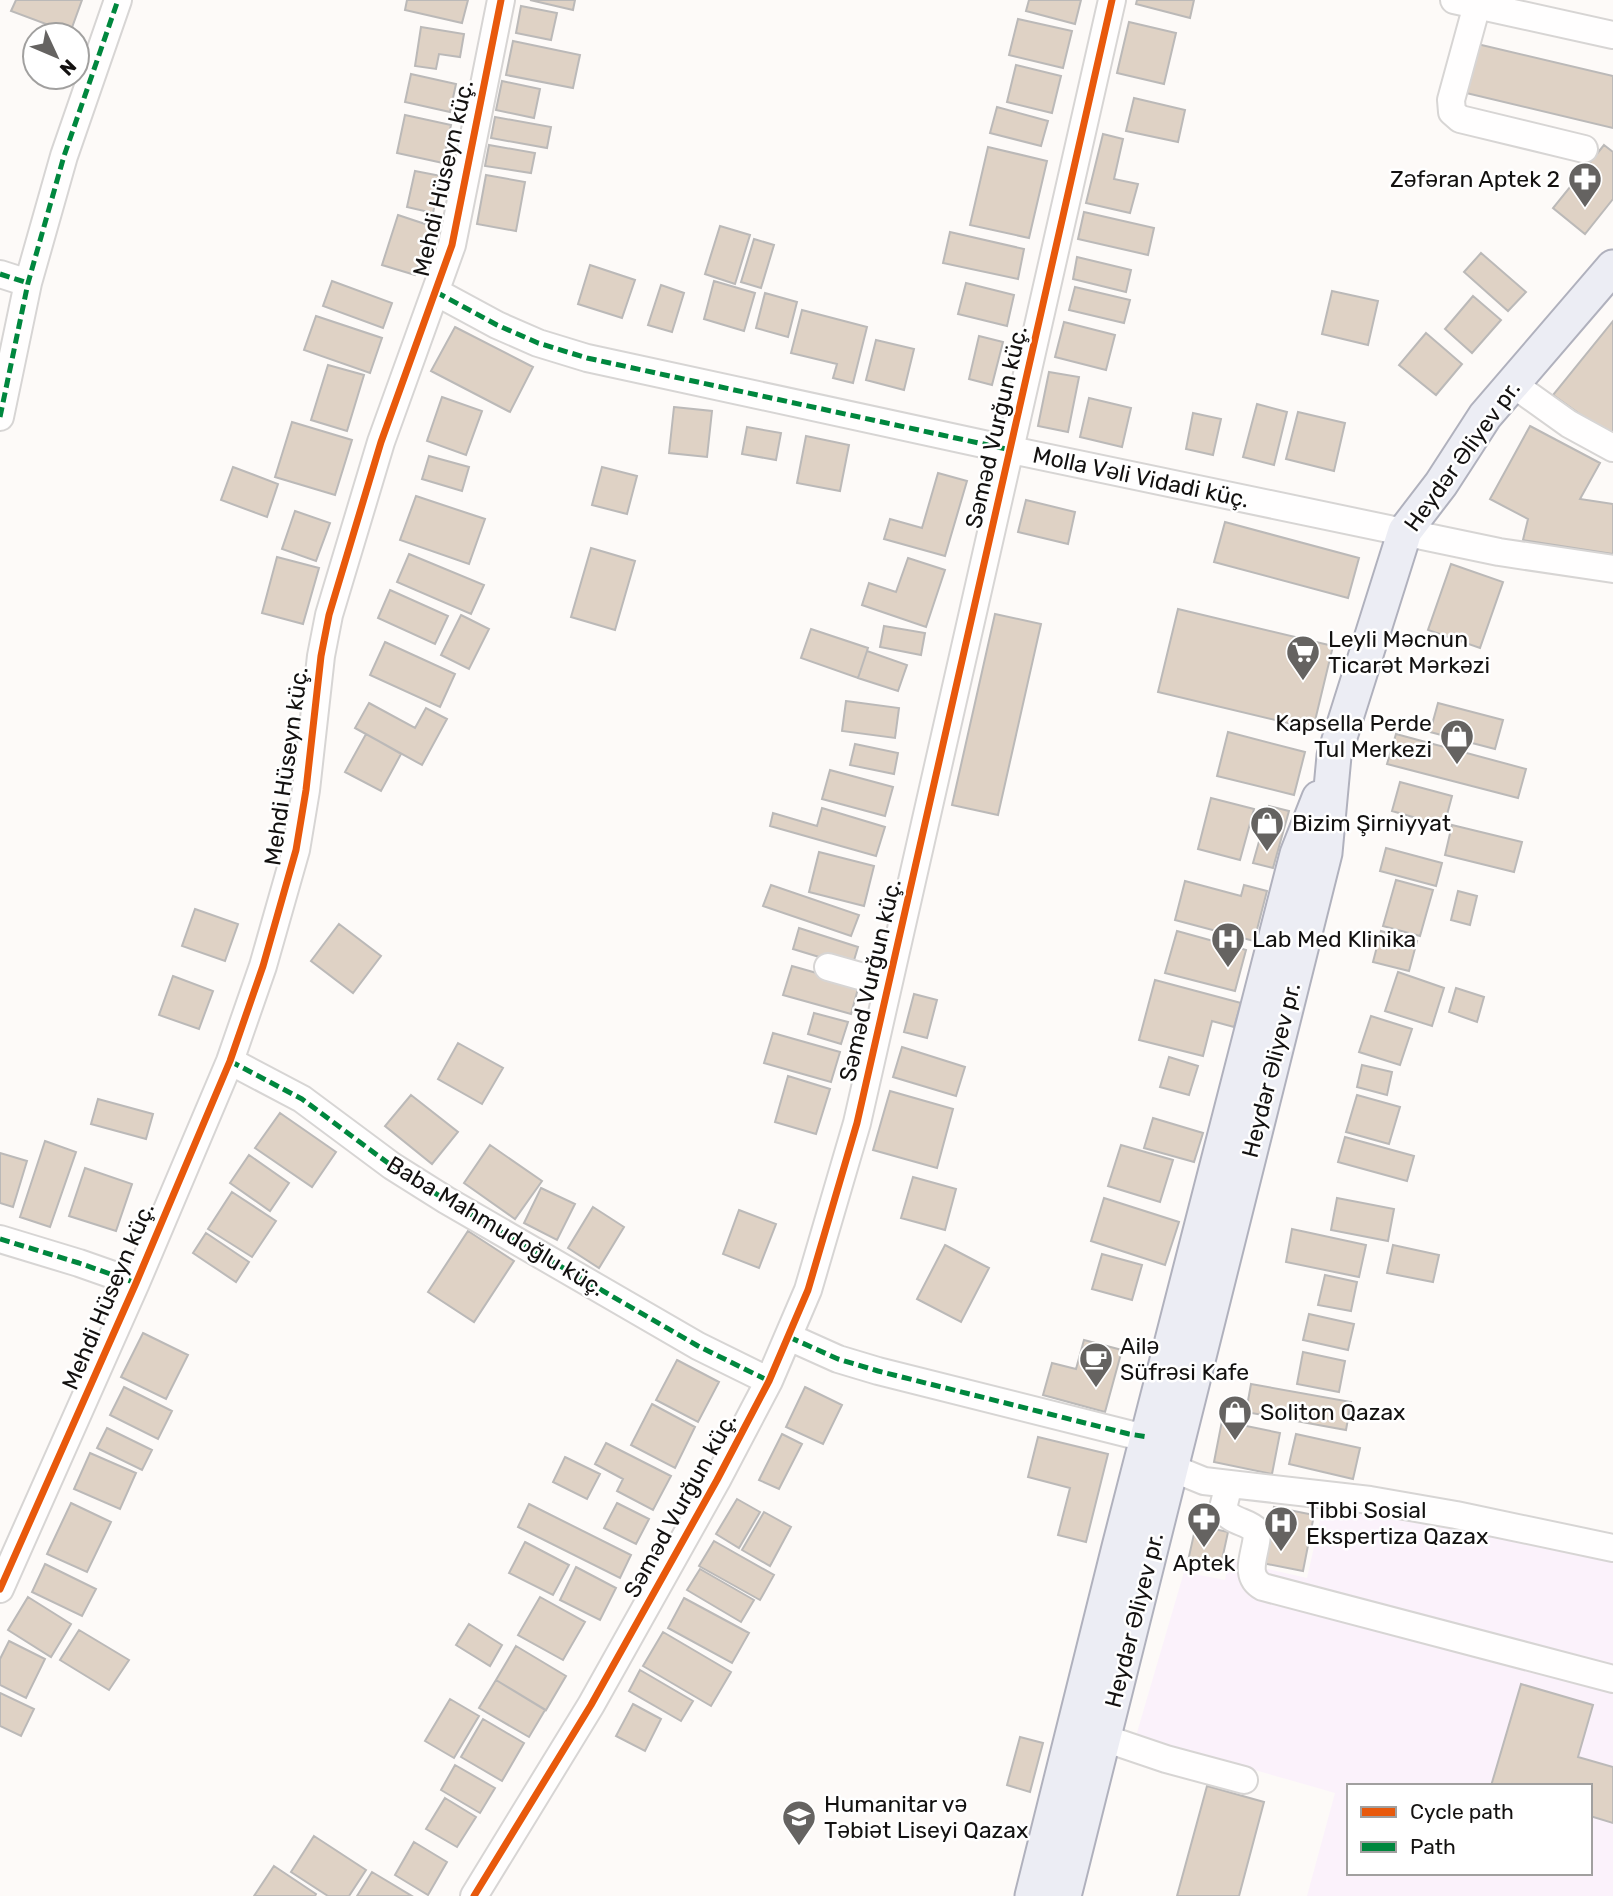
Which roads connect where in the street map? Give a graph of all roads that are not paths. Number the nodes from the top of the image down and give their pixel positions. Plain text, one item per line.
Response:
1 (118, 0) edge
2 (501, 0) edge
3 (1112, 0) edge
4 (1466, 3) edge
5 (1613, 35) edge
6 (1584, 149) dead end
7 (0, 274) edge
8 (1610, 275) edge
9 (28, 283) junction
10 (436, 292) junction
11 (1513, 384) junction
12 (0, 417) edge
13 (1613, 448) edge
14 (1011, 450) junction
15 (1405, 531) junction
16 (1613, 569) edge
17 (828, 967) dead end
18 (888, 984) junction
19 (230, 1061) junction
20 (0, 1239) edge
21 (136, 1283) junction
22 (789, 1337) junction
23 (769, 1381) junction
24 (1154, 1456) junction
25 (1229, 1484) junction
26 (1613, 1548) edge
27 (0, 1590) edge
28 (1613, 1679) edge
29 (1104, 1738) junction
30 (1244, 1780) dead end
31 (474, 1896) edge
32 (1032, 1896) edge
33 (1064, 1896) edge

1 - 9 street
2 - 10 street, Mehdi Hüseyn küç.
3 - 14 street, Səməd Vurğun küç.
4 - 5 street
4 - 6 street
7 - 9 street
8 - 11 main road, Heydər Əliyev pr.
9 - 12 street
10 - 14 street, Molla Vəli Vidadi küç.
10 - 19 street, Mehdi Hüseyn küç.
11 - 13 street
11 - 15 main road, Heydər Əliyev pr.
14 - 15 street, Molla Vəli Vidadi küç.
14 - 18 street, Səməd Vurğun küç.
15 - 16 street, Molla Vəli Vidadi küç.
15 - 24 main road, Heydər Əliyev pr.
17 - 18 street
18 - 22 street, Səməd Vurğun küç.
19 - 21 street, Mehdi Hüseyn küç.
19 - 23 street, Baba Mahmudoğlu küç.
20 - 21 street
21 - 27 street, Mehdi Hüseyn küç.
22 - 23 street, Səməd Vurğun küç.
22 - 24 street
23 - 31 street, Səməd Vurğun küç.
24 - 25 street
24 - 29 main road, Heydər Əliyev pr.
24 - 32 main road
25 - 26 street
25 - 28 street
29 - 30 street
29 - 33 main road, Heydər Əliyev pr.

